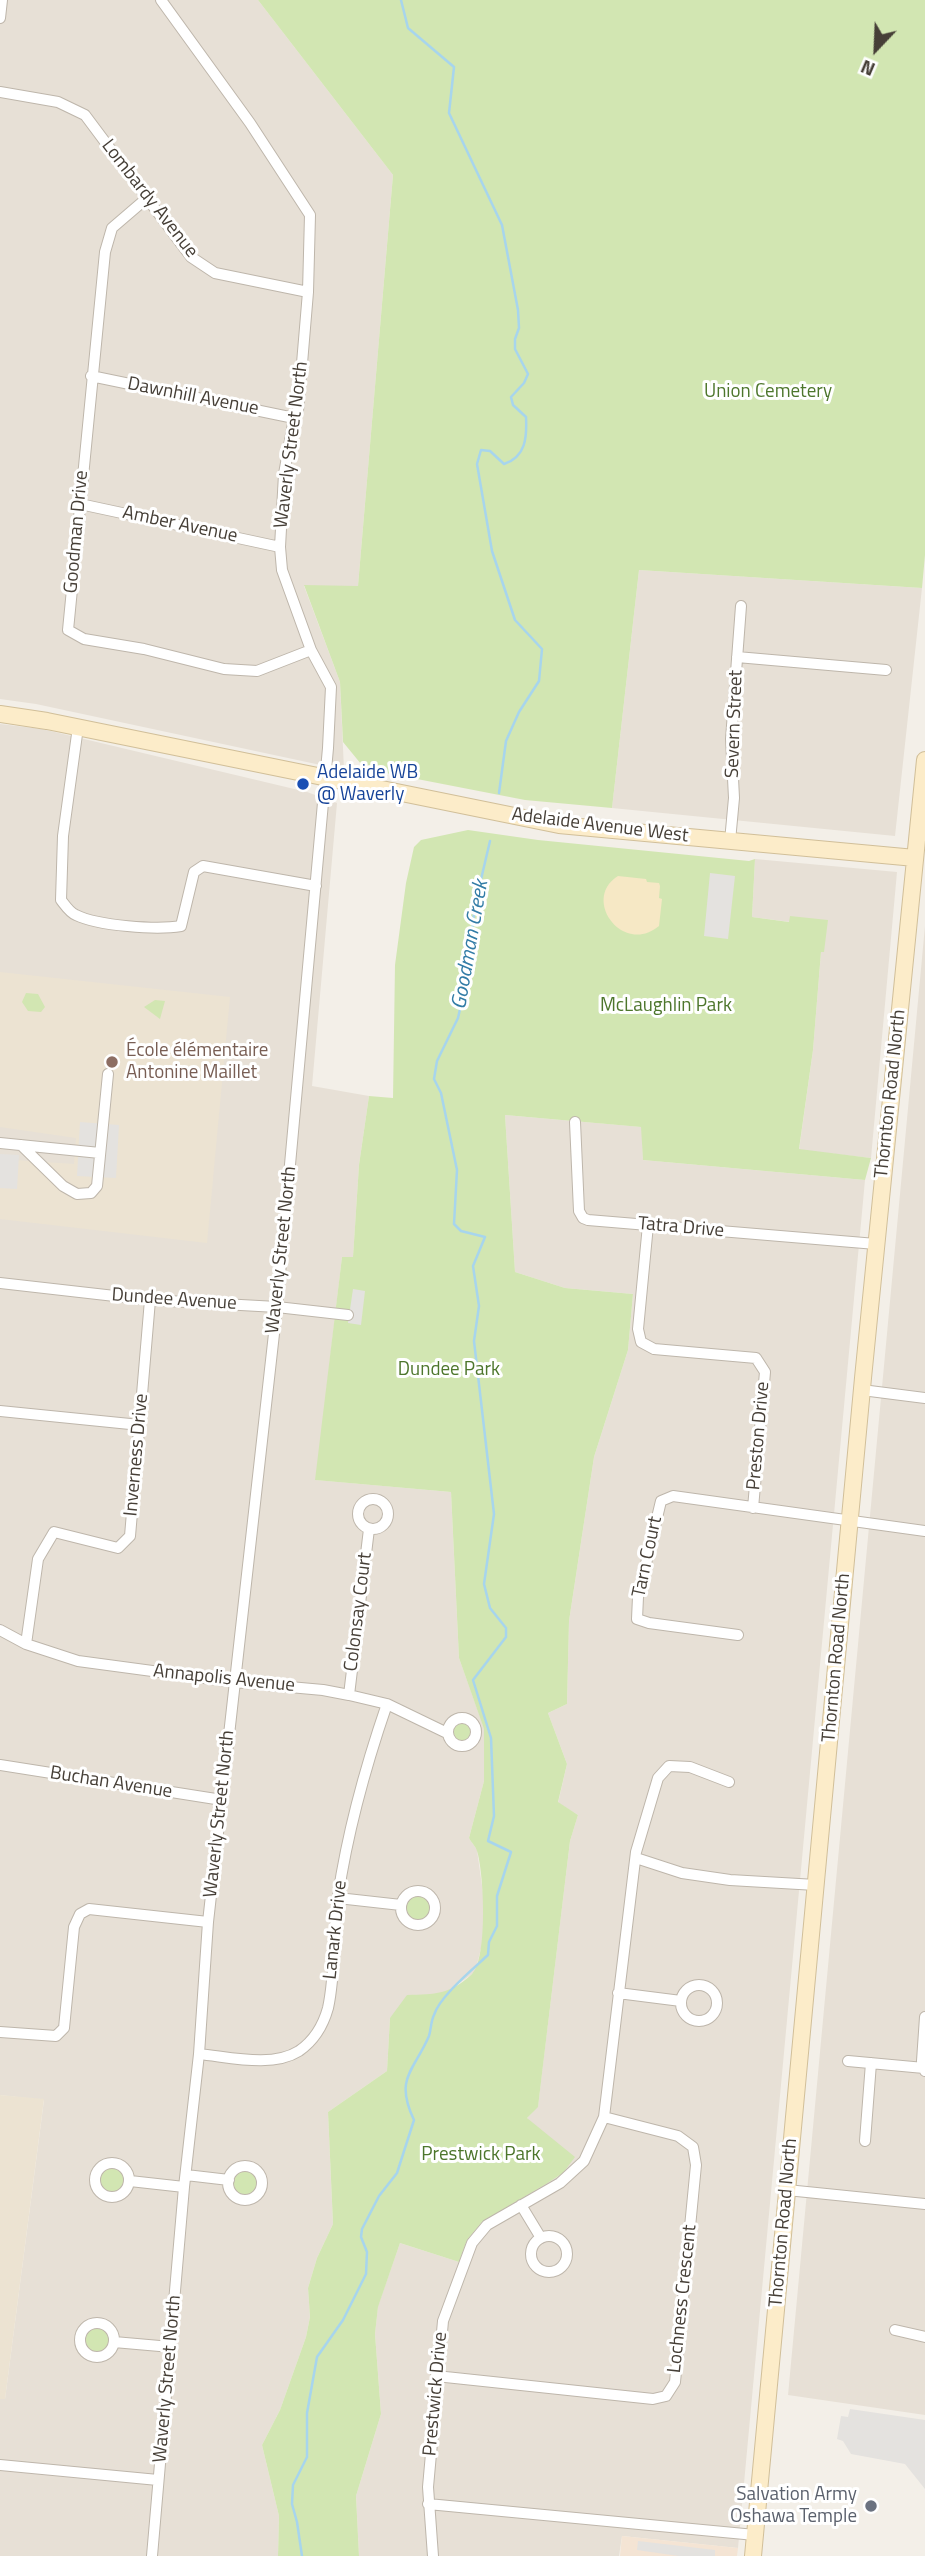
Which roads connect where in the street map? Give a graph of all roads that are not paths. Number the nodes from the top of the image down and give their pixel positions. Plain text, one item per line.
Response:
1 (2, 0) edge
2 (161, 0) edge
3 (0, 19) edge
4 (0, 92) edge
5 (147, 198) junction
6 (308, 292) junction
7 (91, 376) junction
8 (294, 418) junction
9 (80, 504) junction
10 (279, 547) junction
11 (741, 606) dead end
12 (311, 650) junction
13 (737, 657) junction
14 (886, 670) dead end
15 (0, 714) edge
16 (78, 727) junction
17 (925, 761) edge
18 (326, 778) junction
19 (730, 841) junction
20 (915, 858) junction
21 (316, 886) junction
22 (108, 1074) dead end
23 (575, 1122) dead end
24 (0, 1143) edge
25 (21, 1145) junction
26 (100, 1153) junction
27 (648, 1225) junction
28 (876, 1244) junction
29 (0, 1283) edge
30 (150, 1300) junction
31 (277, 1307) junction
32 (348, 1315) dead end
33 (862, 1390) junction
34 (925, 1398) edge
35 (0, 1411) edge
36 (140, 1425) junction
37 (753, 1508) junction
38 (850, 1520) junction
39 (369, 1529) dead end
40 (925, 1531) edge
41 (0, 1630) edge
42 (738, 1635) dead end
43 (26, 1644) junction
44 (234, 1682) junction
45 (348, 1695) junction
46 (387, 1704) junction
47 (447, 1733) dead end
48 (0, 1765) edge
49 (729, 1782) dead end
50 (222, 1800) junction
51 (636, 1858) junction
52 (816, 1885) junction
53 (338, 1898) junction
54 (401, 1905) dead end
55 (208, 1922) junction
56 (618, 1993) junction
57 (681, 2001) dead end
58 (925, 2017) edge
59 (0, 2032) edge
60 (200, 2054) junction
61 (848, 2061) dead end
62 (871, 2063) junction
63 (925, 2069) edge
64 (604, 2117) junction
65 (864, 2141) dead end
66 (229, 2180) dead end
67 (130, 2181) dead end
68 (185, 2181) junction
69 (787, 2190) junction
70 (925, 2204) edge
71 (522, 2205) junction
72 (541, 2238) dead end
73 (895, 2330) dead end
74 (925, 2337) edge
75 (114, 2342) dead end
76 (171, 2347) junction
77 (436, 2376) junction
78 (0, 2465) edge
79 (158, 2480) junction
80 (428, 2504) junction
81 (755, 2535) junction
82 (152, 2556) edge
83 (433, 2556) edge
84 (753, 2556) edge

1 - 3 street
2 - 6 street, Waverly Street North
4 - 5 street, Lombardy Avenue
5 - 6 street, Lombardy Avenue
5 - 7 street, Goodman Drive
6 - 8 street, Waverly Street North
7 - 8 street, Dawnhill Avenue
7 - 9 street, Goodman Drive
8 - 10 street, Waverly Street North
9 - 10 street, Amber Avenue
9 - 12 street, Goodman Drive
10 - 12 street, Waverly Street North
11 - 13 street, Severn Street
12 - 18 street, Waverly Street North
13 - 14 street
13 - 19 street, Severn Street
15 - 16 main road, Adelaide Avenue West
16 - 18 main road, Adelaide Avenue West
16 - 21 street
17 - 20 main road, Thornton Road North
18 - 19 main road, Adelaide Avenue West
18 - 21 street, Waverly Street North
19 - 20 main road, Adelaide Avenue West
20 - 28 main road, Thornton Road North
21 - 31 street, Waverly Street North
22 - 26 street
23 - 27 street, Tatra Drive
24 - 25 street
25 - 26 street
25 - 26 street
27 - 28 street, Tatra Drive
27 - 37 street, Preston Drive
28 - 33 main road, Thornton Road North
29 - 30 street, Dundee Avenue
30 - 31 street, Dundee Avenue
30 - 36 street, Inverness Drive
31 - 32 street, Dundee Avenue
31 - 44 street, Waverly Street North
33 - 34 street
33 - 38 main road, Thornton Road North
35 - 36 street
36 - 43 street, Inverness Drive
37 - 38 street, Tarn Court
37 - 42 street, Tarn Court
38 - 40 street, Tarn Court
38 - 52 main road, Thornton Road North
39 - 45 street, Colonsay Court
41 - 43 street, Annapolis Avenue
43 - 44 street, Annapolis Avenue
44 - 45 street, Annapolis Avenue
44 - 50 street, Waverly Street North
45 - 46 street, Annapolis Avenue
46 - 47 street, Annapolis Avenue
46 - 53 street, Lanark Drive
48 - 50 street, Buchan Avenue
49 - 51 street, Prestwick Drive
50 - 55 street, Waverly Street North
51 - 52 street
51 - 56 street, Prestwick Drive
52 - 69 main road, Thornton Road North
53 - 54 street
53 - 60 street, Lanark Drive
55 - 59 street
55 - 60 street, Waverly Street North
56 - 57 street
56 - 64 street, Prestwick Drive
58 - 63 street
60 - 68 street, Waverly Street North
61 - 62 street
62 - 63 street
62 - 65 street
64 - 71 street, Prestwick Drive
64 - 77 street, Lochness Crescent
66 - 68 street
67 - 68 street
68 - 76 street, Waverly Street North
69 - 70 street
69 - 81 main road, Thornton Road North
71 - 72 street
71 - 77 street, Prestwick Drive
73 - 74 street
75 - 76 street
76 - 79 street, Waverly Street North
77 - 80 street, Prestwick Drive
78 - 79 street
79 - 82 street, Waverly Street North
80 - 81 street
80 - 83 street, Prestwick Drive
81 - 84 main road, Thornton Road North

